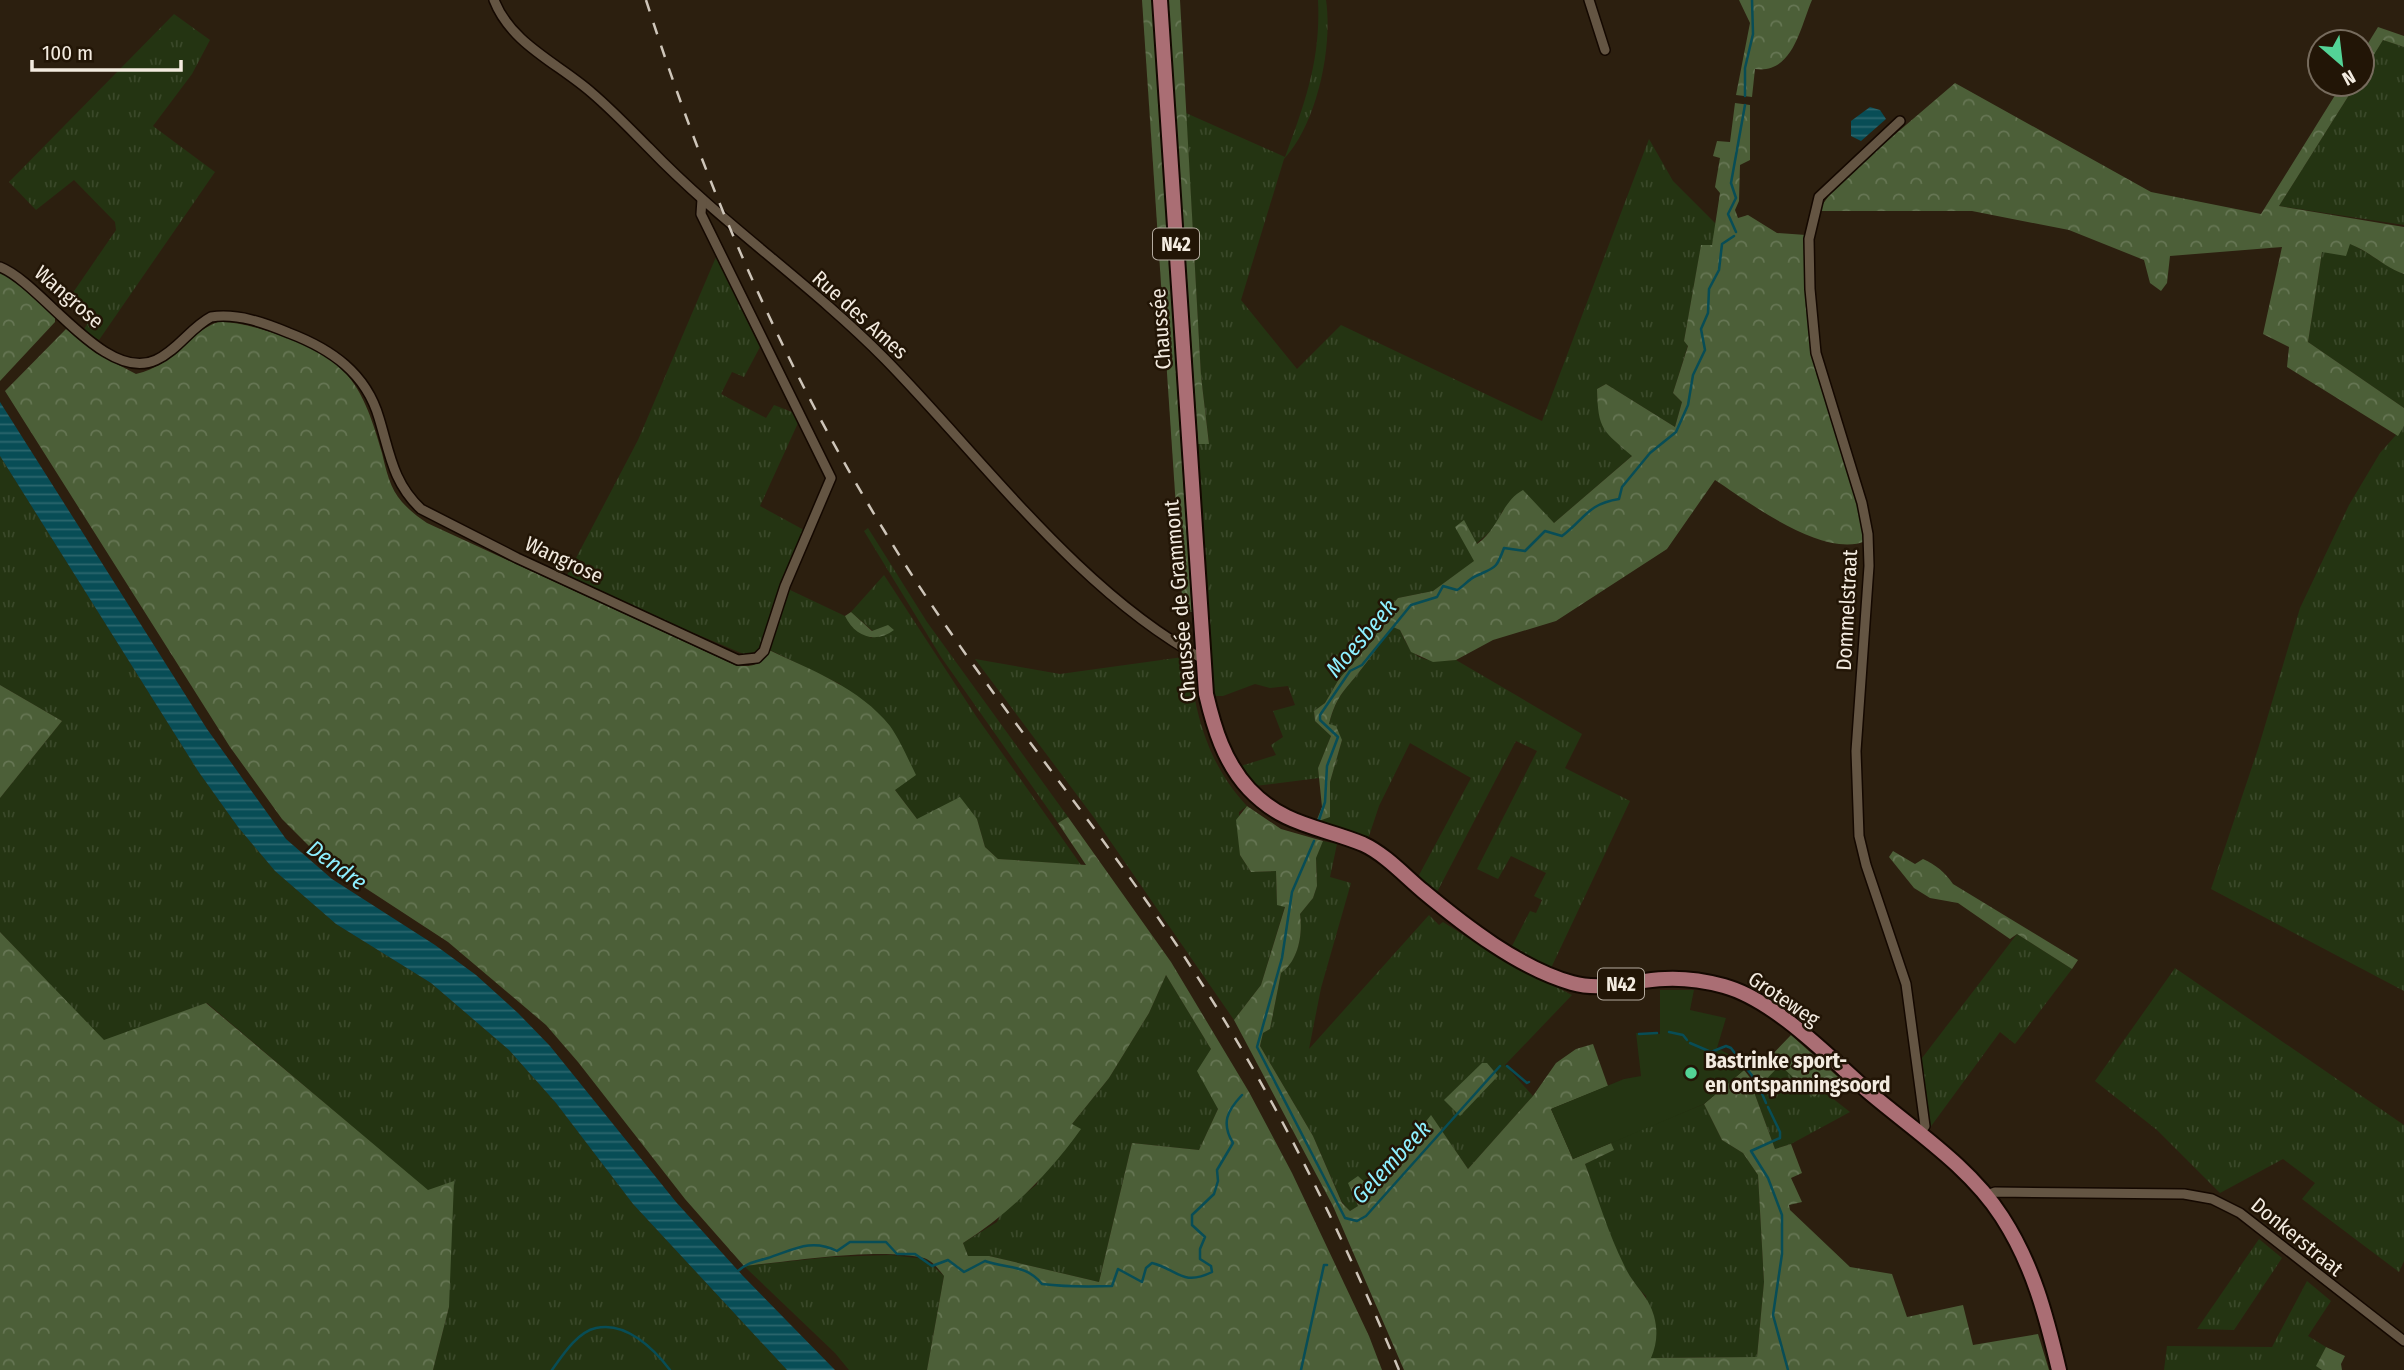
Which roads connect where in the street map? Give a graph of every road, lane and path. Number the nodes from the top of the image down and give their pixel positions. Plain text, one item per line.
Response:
1 (494, 0) edge
2 (1160, 0) edge
3 (1589, 0) edge
4 (1605, 50) dead end
5 (1900, 121) dead end
6 (702, 199) junction
7 (0, 267) edge
8 (1192, 488) joint
9 (1203, 659) junction
10 (1316, 831) joint
11 (1919, 1134) junction
12 (1987, 1195) junction
13 (2404, 1341) edge
14 (2059, 1370) edge

1 - 6 street, Rue des Ames
2 - 8 main road, Chaussée / N42
3 - 4 street
5 - 11 street, Dommelstraat
6 - 7 street, Wangrose
6 - 9 street, Rue des Ames
8 - 9 main road, Chaussée de Grammont / N42
9 - 10 main road, Chaussée de Grammont / N42
10 - 11 main road, Groteweg / N42
11 - 12 main road, Groteweg / N42
12 - 13 street, Donkerstraat
12 - 14 main road, Groteweg / N42

